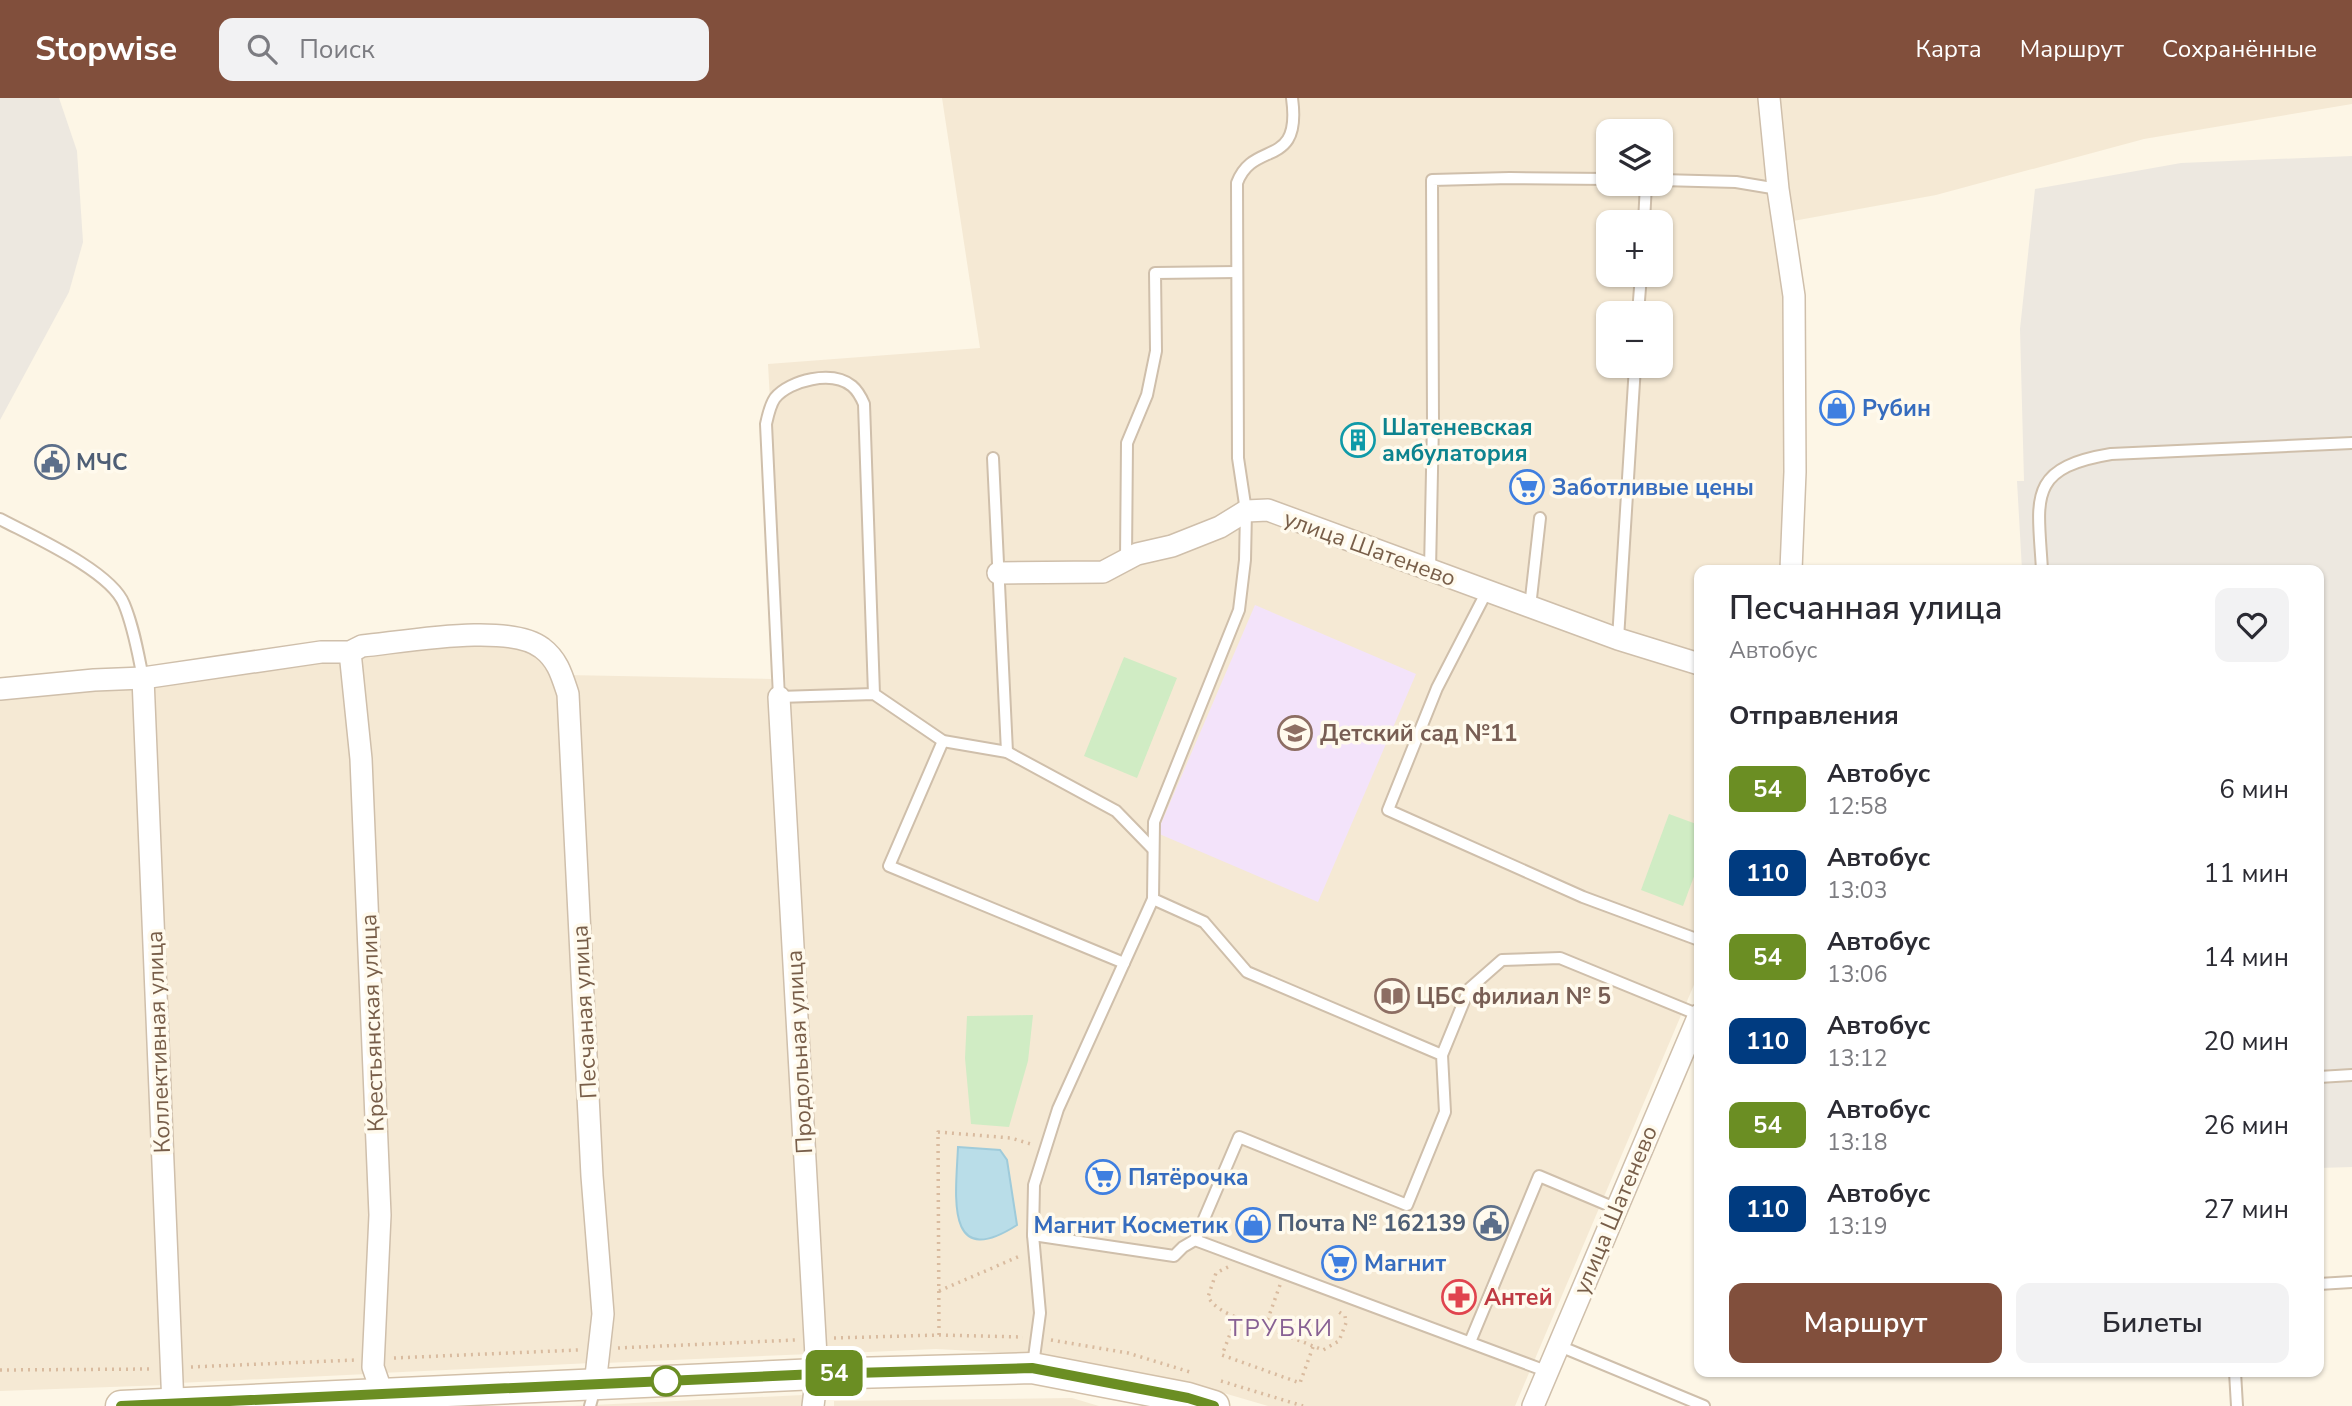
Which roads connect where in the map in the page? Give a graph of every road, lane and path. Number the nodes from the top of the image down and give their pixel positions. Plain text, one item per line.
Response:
1 (1292, 98) edge
2 (1769, 98) edge
3 (1596, 179) edge
4 (1673, 180) edge
5 (1779, 189) junction
6 (1237, 272) junction
7 (1634, 378) edge
8 (2352, 443) edge
9 (993, 458) dead end
10 (1246, 511) junction
11 (1540, 518) dead end
12 (0, 519) edge
13 (1126, 559) junction
14 (1791, 565) edge
15 (2042, 565) edge
16 (1430, 570) junction
17 (998, 573) junction
18 (1487, 591) junction
19 (1530, 607) junction
20 (1618, 639) junction
21 (350, 652) junction
22 (1694, 662) edge
23 (144, 678) junction
24 (0, 689) edge
25 (874, 694) junction
26 (779, 697) junction
27 (943, 741) junction
28 (1007, 752) junction
29 (1152, 848) junction
30 (1153, 899) junction
31 (1694, 938) edge
32 (1124, 963) junction
33 (1694, 1013) edge
34 (1694, 1026) edge
35 (1442, 1055) junction
36 (2352, 1075) edge
37 (2324, 1077) edge
38 (1046, 1148) junction
39 (1615, 1208) junction
40 (1033, 1235) junction
41 (1195, 1240) junction
42 (1034, 1250) junction
43 (1228, 1267) dead end
44 (1284, 1273) junction
45 (2352, 1282) edge
46 (2324, 1284) edge
47 (1280, 1286) junction
48 (1290, 1290) dead end
49 (939, 1291) junction
50 (1332, 1307) dead end
51 (1237, 1316) junction
52 (1265, 1327) junction
53 (939, 1335) dead end
54 (1470, 1342) junction
55 (1558, 1345) junction
56 (1313, 1346) junction
57 (1032, 1368) junction
58 (1546, 1371) junction
59 (817, 1374) junction
60 (2235, 1377) edge
61 (593, 1396) edge
62 (385, 1399) edge
63 (173, 1405) edge
64 (121, 1406) edge
65 (813, 1406) edge
66 (1214, 1406) edge
67 (1533, 1406) edge
68 (1703, 1406) edge
69 (2237, 1406) edge

1 - 6 lane
2 - 5 street
3 - 16 lane
4 - 5 lane
5 - 14 street
6 - 10 lane
6 - 13 lane
7 - 20 lane
8 - 15 lane
9 - 17 lane
10 - 13 street
10 - 16 street, улица Шатенево
10 - 29 lane
11 - 19 lane
12 - 23 lane
13 - 17 street
16 - 18 street, улица Шатенево
17 - 28 lane
18 - 19 street, улица Шатенево
18 - 31 lane
19 - 20 street, улица Шатенево
20 - 22 street, улица Шатенево
21 - 23 street
21 - 61 street, Песчаная улица
21 - 62 street, Крестьянская улица
23 - 24 street
23 - 63 street, Коллективная улица
25 - 26 lane
25 - 26 lane
25 - 27 lane
26 - 59 street, Продольная улица
27 - 28 lane
27 - 32 lane
28 - 29 lane
29 - 30 lane
30 - 32 lane
30 - 35 lane
32 - 38 lane
33 - 35 lane
34 - 39 street, улица Шатенево
35 - 41 lane
36 - 37 lane
38 - 40 lane
38 - 49 path
39 - 54 lane
39 - 55 street, улица Шатенево
40 - 41 lane
40 - 42 lane
41 - 44 lane
42 - 49 path
42 - 57 lane
43 - 51 path
44 - 47 path
44 - 54 lane
45 - 46 lane
47 - 48 path
47 - 52 path
49 - 53 path
50 - 56 path
51 - 52 path
51 - 56 path
52 - 56 path
54 - 58 lane
55 - 58 street, улица Шатенево
55 - 68 lane
57 - 59 main road
57 - 66 main road
58 - 67 street, улица Шатенево
59 - 61 main road
59 - 65 street, Продольная улица
60 - 69 lane
61 - 62 main road
62 - 63 main road
63 - 64 main road

